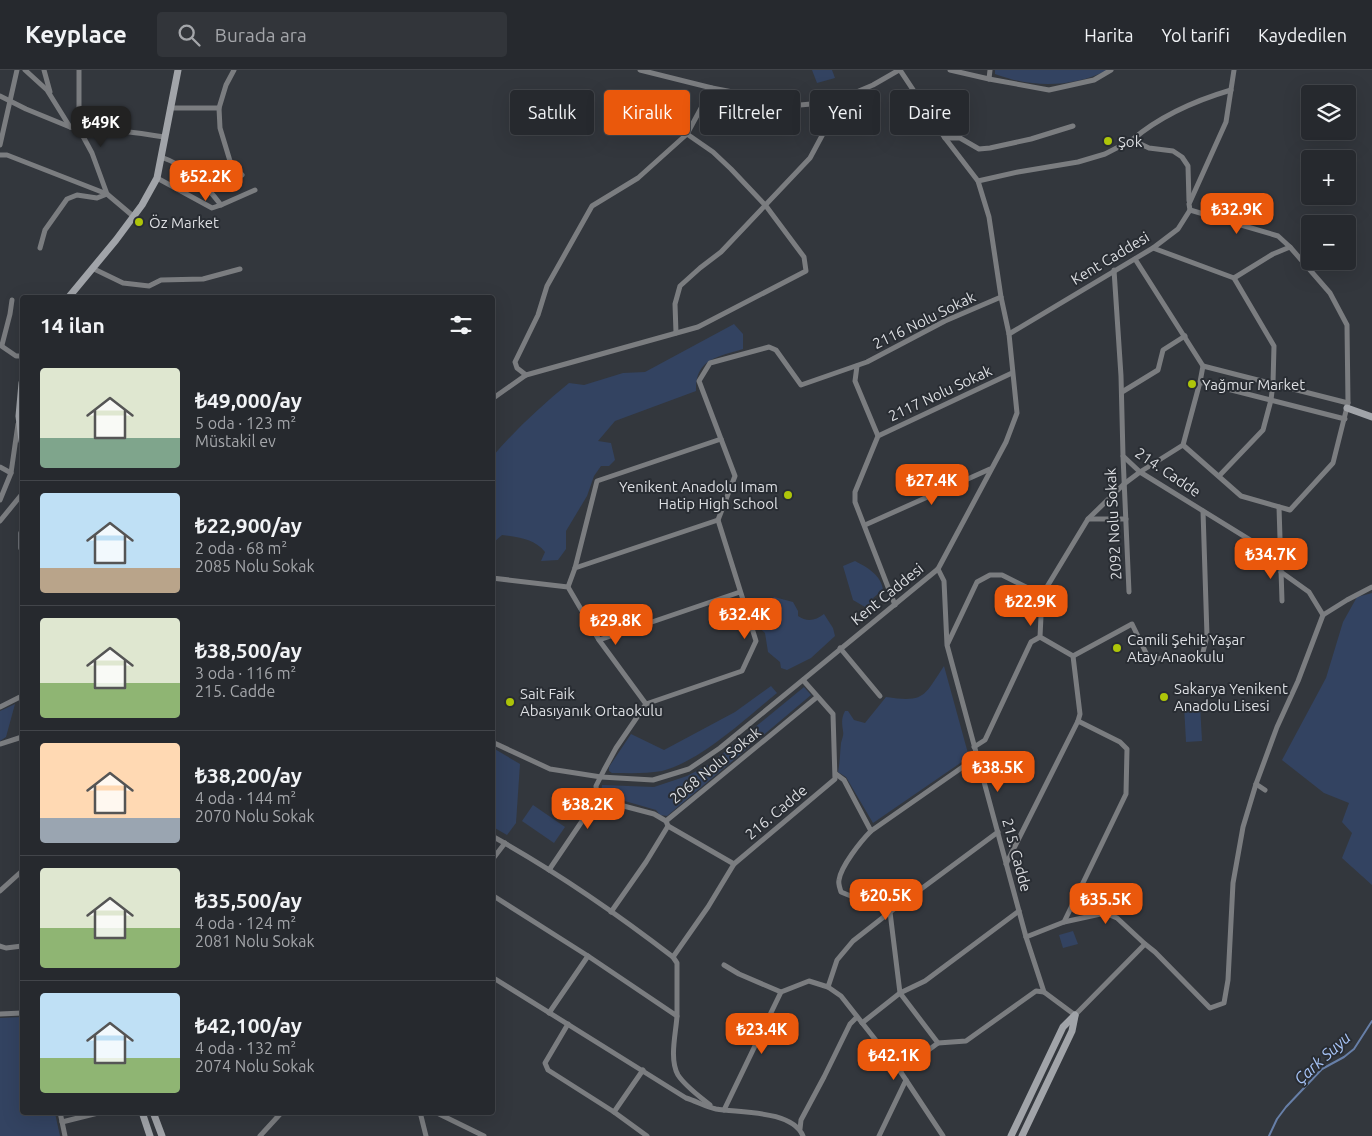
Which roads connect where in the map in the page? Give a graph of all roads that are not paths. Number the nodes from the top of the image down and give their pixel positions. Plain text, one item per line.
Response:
1 (17, 70) edge
2 (25, 70) edge
3 (44, 70) edge
4 (78, 70) edge
5 (178, 70) edge
6 (234, 70) edge
7 (640, 70) edge
8 (899, 70) edge
9 (950, 70) edge
10 (990, 70) edge
11 (1111, 70) edge
12 (1234, 70) edge
13 (989, 79) junction
14 (712, 88) junction
15 (861, 90) edge
16 (1231, 90) junction
17 (50, 95) junction
18 (0, 96) edge
19 (11, 102) junction
20 (810, 103) edge
21 (170, 108) junction
22 (219, 108) junction
23 (1073, 126) dead end
24 (2, 127) edge
25 (70, 127) junction
26 (79, 130) junction
27 (690, 130) edge
28 (687, 135) edge
29 (689, 135) edge
30 (822, 135) edge
31 (164, 137) junction
32 (945, 138) junction
33 (1132, 140) junction
34 (0, 145) edge
35 (0, 155) edge
36 (161, 157) junction
37 (242, 175) dead end
38 (157, 178) junction
39 (978, 181) junction
40 (255, 190) dead end
41 (107, 194) junction
42 (221, 205) junction
43 (766, 206) junction
44 (1190, 207) junction
45 (133, 216) junction
46 (1290, 247) junction
47 (40, 248) dead end
48 (1153, 248) junction
49 (1135, 259) junction
50 (92, 268) junction
51 (240, 269) dead end
52 (1114, 270) junction
53 (1234, 278) junction
54 (70, 295) edge
55 (1001, 297) junction
56 (12, 300) dead end
57 (676, 333) junction
58 (1010, 334) junction
59 (1185, 336) junction
60 (1, 345) edge
61 (20, 356) edge
62 (857, 366) junction
63 (1203, 366) junction
64 (1012, 373) junction
65 (526, 375) junction
66 (1200, 382) junction
67 (1273, 383) junction
68 (1122, 392) junction
69 (495, 398) edge
70 (1271, 400) junction
71 (1348, 405) junction
72 (20, 416) edge
73 (1372, 418) edge
74 (1345, 419) junction
75 (878, 436) junction
76 (720, 439) junction
77 (1183, 445) junction
78 (1123, 456) junction
79 (0, 467) edge
80 (990, 469) junction
81 (1140, 472) junction
82 (11, 473) junction
83 (1219, 476) junction
84 (1124, 484) junction
85 (20, 496) edge
86 (0, 498) edge
87 (1279, 507) junction
88 (1203, 511) junction
89 (1088, 519) junction
90 (1126, 519) junction
91 (718, 520) junction
92 (0, 521) edge
93 (865, 525) junction
94 (1281, 559) junction
95 (575, 568) junction
96 (938, 569) junction
97 (1281, 572) junction
98 (495, 578) edge
99 (568, 587) junction
100 (1372, 587) edge
101 (740, 592) junction
102 (1128, 592) dead end
103 (1042, 595) junction
104 (1282, 601) dead end
105 (895, 605) junction
106 (1323, 615) junction
107 (1040, 637) junction
108 (599, 640) junction
109 (947, 645) junction
110 (840, 648) junction
111 (1073, 656) junction
112 (803, 680) junction
113 (880, 696) dead end
114 (20, 697) edge
115 (817, 697) junction
116 (646, 704) junction
117 (0, 708) edge
118 (1078, 721) junction
119 (20, 738) edge
120 (495, 743) edge
121 (0, 744) edge
122 (974, 746) junction
123 (977, 756) junction
124 (836, 774) junction
125 (601, 777) junction
126 (1256, 784) junction
127 (1265, 790) dead end
128 (598, 799) junction
129 (667, 823) junction
130 (871, 831) junction
131 (998, 832) junction
132 (495, 838) edge
133 (505, 843) junction
134 (495, 856) edge
135 (734, 864) junction
136 (1006, 865) junction
137 (549, 870) junction
138 (20, 873) edge
139 (0, 891) edge
140 (495, 897) edge
141 (1019, 911) junction
142 (611, 912) junction
143 (890, 912) junction
144 (1064, 922) junction
145 (1026, 937) junction
146 (1144, 944) junction
147 (0, 946) edge
148 (20, 947) edge
149 (588, 956) junction
150 (673, 957) junction
151 (724, 965) dead end
152 (495, 979) edge
153 (828, 987) junction
154 (781, 992) junction
155 (1044, 992) junction
156 (900, 994) junction
157 (20, 1013) edge
158 (549, 1013) junction
159 (0, 1014) edge
160 (1075, 1015) junction
161 (677, 1016) junction
162 (857, 1017) junction
163 (862, 1023) junction
164 (568, 1024) junction
165 (938, 1044) junction
166 (643, 1070) junction
167 (900, 1071) junction
168 (906, 1080) junction
169 (714, 1108) junction
170 (724, 1110) junction
171 (614, 1112) junction
172 (61, 1115) edge
173 (90, 1115) edge
174 (143, 1115) edge
175 (154, 1115) edge
176 (279, 1115) edge
177 (421, 1115) edge
178 (441, 1115) edge
179 (62, 1122) junction
180 (800, 1129) junction
181 (65, 1136) edge
182 (150, 1136) edge
183 (162, 1136) edge
184 (260, 1136) edge
185 (426, 1136) edge
186 (484, 1136) edge
187 (647, 1136) edge
188 (803, 1136) edge
189 (879, 1136) edge
190 (943, 1136) edge
191 (1011, 1136) edge
192 (1022, 1136) edge

1 - 19 street
2 - 17 street
3 - 17 street
4 - 26 street
5 - 21 street
6 - 22 street
7 - 14 street
8 - 15 street
8 - 32 street
9 - 13 street
10 - 13 street
11 - 13 street
12 - 16 street, Kent Caddesi
14 - 20 street
14 - 27 street
16 - 33 street
16 - 44 street, Kent Caddesi
17 - 25 street
18 - 19 street
19 - 24 street
19 - 25 street
21 - 22 street
21 - 31 street
22 - 37 street
23 - 32 street
24 - 34 street
25 - 26 street
26 - 31 street
26 - 41 street
28 - 65 street
29 - 43 street
30 - 43 street
31 - 36 street
32 - 39 street
33 - 39 street
33 - 44 street
35 - 41 street
36 - 38 street
36 - 42 street
38 - 42 street
38 - 45 street
39 - 55 street
40 - 42 street
41 - 45 street
41 - 47 street
43 - 57 street
43 - 57 street
44 - 46 street
44 - 48 street, Kent Caddesi
45 - 50 street
46 - 53 street
46 - 71 street
48 - 49 street, Kent Caddesi
48 - 53 street
49 - 52 street, Kent Caddesi
49 - 59 street
50 - 51 street
50 - 54 street
52 - 58 street, Kent Caddesi
52 - 68 street, 214. Cadde
53 - 67 street
55 - 58 street
55 - 62 street, 2116 Nolu Sokak
56 - 60 street
57 - 65 street
58 - 64 street, Kent Caddesi
59 - 63 street
59 - 68 street
60 - 61 street
62 - 75 street
62 - 76 street, 2116 Nolu Sokak
63 - 66 street
63 - 67 street
64 - 75 street, 2117 Nolu Sokak
64 - 80 street, Kent Caddesi
65 - 69 street
66 - 70 street
66 - 77 street
67 - 70 street
67 - 71 street
68 - 78 street, 214. Cadde
70 - 74 street
70 - 83 street
71 - 73 street
71 - 74 street
72 - 82 street
74 - 87 street
75 - 93 street
76 - 91 street
76 - 95 street
77 - 81 street
77 - 83 street
78 - 81 street, 214. Cadde
78 - 84 street, 2092 Nolu Sokak
79 - 82 street
80 - 93 street
80 - 96 street, Kent Caddesi
81 - 84 street
81 - 88 street, 214. Cadde
82 - 86 street
83 - 87 street
84 - 89 street
84 - 90 street, 2092 Nolu Sokak
85 - 92 street
87 - 94 street
88 - 94 street, 214. Cadde
88 - 111 street
89 - 90 street
89 - 103 street
90 - 102 street, 2092 Nolu Sokak
91 - 95 street
91 - 101 street
93 - 105 street
94 - 97 street
95 - 99 street
96 - 105 street, Kent Caddesi
96 - 109 street, 215. Cadde
97 - 104 street
97 - 106 street
98 - 99 street
99 - 108 street
100 - 106 street
101 - 108 street
101 - 116 street
103 - 107 street
103 - 109 street
105 - 110 street, Kent Caddesi
106 - 126 street
107 - 111 street
107 - 122 street
108 - 116 street
109 - 122 street, 215. Cadde
110 - 112 street, Kent Caddesi
110 - 113 street
111 - 118 street
112 - 115 street
112 - 125 street, Kent Caddesi
114 - 117 street
115 - 124 street
115 - 129 street, 2068 Nolu Sokak
116 - 125 street
118 - 136 street
118 - 144 street
119 - 121 street
120 - 125 street, Kent Caddesi
122 - 123 street, 215. Cadde
123 - 130 street
123 - 131 street, 215. Cadde
124 - 130 street
124 - 135 street, 216. Cadde
125 - 128 street
126 - 127 street
126 - 146 street
128 - 129 street
128 - 137 street
129 - 135 street
129 - 142 street, 2068 Nolu Sokak
130 - 143 street
131 - 136 street, 215. Cadde
131 - 143 street
132 - 133 street
133 - 134 street
133 - 137 street
135 - 150 street, 216. Cadde
136 - 141 street, 215. Cadde
137 - 142 street
138 - 139 street
140 - 149 street
141 - 145 street, 215. Cadde
141 - 156 street
142 - 150 street
143 - 153 street
143 - 156 street
144 - 145 street
144 - 146 street
145 - 155 street, 215. Cadde
146 - 160 street
147 - 148 street
149 - 158 street
149 - 161 street
150 - 161 street
151 - 154 street
152 - 158 street
153 - 154 street
153 - 162 street
154 - 170 street
155 - 160 street
155 - 165 street
156 - 163 street
156 - 165 street
157 - 159 street
158 - 164 street
160 - 191 street
160 - 192 street
161 - 169 street
162 - 163 street
162 - 180 street
163 - 167 street
164 - 166 street
164 - 171 street
165 - 167 street
166 - 169 street
166 - 171 street
167 - 168 street
168 - 189 street
168 - 190 street
169 - 170 street
170 - 180 street
171 - 187 street
172 - 179 street
173 - 179 street
174 - 182 street
175 - 183 street
176 - 184 street
177 - 185 street
178 - 186 street
179 - 181 street
180 - 188 street

